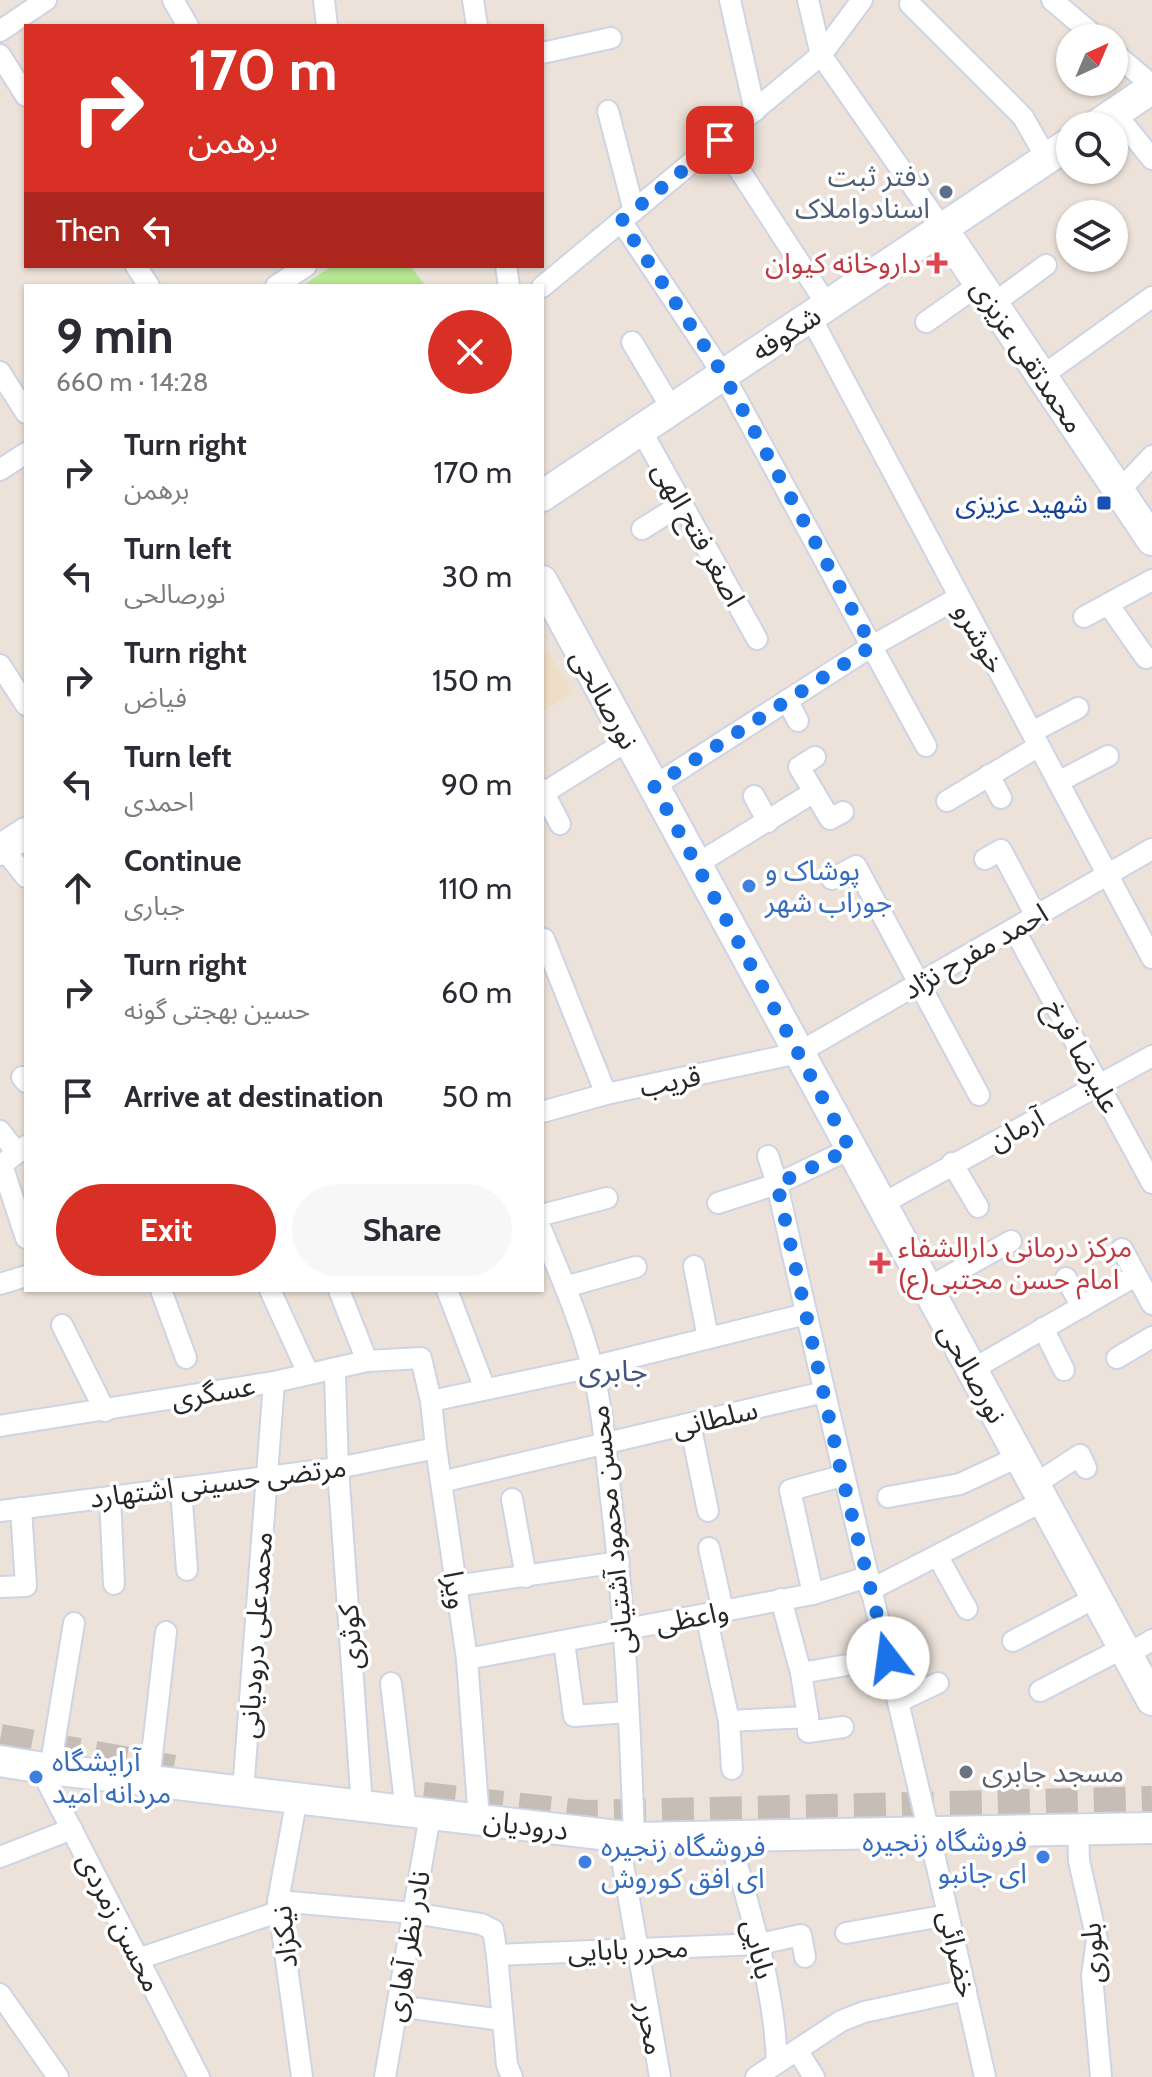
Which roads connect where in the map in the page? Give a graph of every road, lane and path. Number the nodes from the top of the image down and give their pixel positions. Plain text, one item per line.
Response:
1 (46, 0) edge
2 (173, 0) edge
3 (324, 0) edge
4 (473, 0) edge
5 (730, 0) edge
6 (808, 0) edge
7 (862, 0) edge
8 (1052, 0) edge
9 (910, 4) dead end
10 (187, 24) edge
11 (327, 24) edge
12 (477, 24) edge
13 (1080, 24) edge
14 (0, 31) edge
15 (611, 38) dead end
16 (544, 53) edge
17 (0, 55) edge
18 (821, 55) junction
19 (1128, 65) edge
20 (1152, 86) edge
21 (24, 93) edge
22 (608, 111) dead end
23 (755, 111) junction
24 (1115, 112) edge
25 (1128, 139) edge
26 (720, 140) junction
27 (1056, 149) edge
28 (1056, 152) edge
29 (1152, 159) edge
30 (627, 216) junction
31 (942, 228) junction
32 (1046, 265) dead end
33 (303, 268) edge
34 (279, 284) edge
35 (544, 285) edge
36 (986, 294) junction
37 (1152, 297) edge
38 (819, 311) junction
39 (926, 322) dead end
40 (632, 342) dead end
41 (0, 372) edge
42 (723, 374) junction
43 (1042, 376) junction
44 (672, 409) junction
45 (24, 410) edge
46 (641, 430) junction
47 (24, 454) edge
48 (1152, 456) edge
49 (0, 470) edge
50 (1119, 491) junction
51 (544, 495) edge
52 (682, 504) junction
53 (642, 529) dead end
54 (1152, 540) edge
55 (1152, 580) edge
56 (544, 585) edge
57 (958, 598) junction
58 (1108, 604) junction
59 (1084, 617) dead end
60 (757, 639) dead end
61 (872, 646) junction
62 (1146, 658) dead end
63 (0, 665) edge
64 (787, 700) junction
65 (24, 702) edge
66 (1078, 708) dead end
67 (798, 721) dead end
68 (1035, 739) junction
69 (627, 741) junction
70 (926, 746) dead end
71 (1108, 756) dead end
72 (807, 762) dead end
73 (989, 775) junction
74 (1058, 782) junction
75 (654, 786) junction
76 (544, 791) edge
77 (814, 792) junction
78 (544, 794) edge
79 (754, 796) dead end
80 (1001, 798) dead end
81 (947, 801) dead end
82 (836, 816) dead end
83 (768, 822) junction
84 (560, 824) dead end
85 (10, 844) edge
86 (1152, 849) edge
87 (985, 859) dead end
88 (697, 864) junction
89 (24, 873) edge
90 (1108, 875) junction
91 (832, 879) dead end
92 (1036, 916) junction
93 (1014, 929) junction
94 (544, 939) dead end
95 (1152, 958) edge
96 (918, 984) junction
97 (798, 1053) junction
98 (1152, 1056) edge
99 (1098, 1084) junction
100 (606, 1094) junction
101 (979, 1095) dead end
102 (544, 1111) edge
103 (0, 1131) edge
104 (850, 1149) junction
105 (768, 1156) dead end
106 (11, 1158) edge
107 (952, 1163) junction
108 (1152, 1183) edge
109 (777, 1184) junction
110 (607, 1198) dead end
111 (718, 1203) dead end
112 (880, 1205) junction
113 (978, 1207) dead end
114 (544, 1214) edge
115 (24, 1227) edge
116 (544, 1236) edge
117 (1011, 1241) dead end
118 (1122, 1249) dead end
119 (694, 1266) dead end
120 (636, 1267) dead end
121 (1135, 1276) junction
122 (24, 1277) edge
123 (1066, 1278) dead end
124 (0, 1284) edge
125 (565, 1287) junction
126 (926, 1289) junction
127 (162, 1292) edge
128 (271, 1292) edge
129 (340, 1292) edge
130 (448, 1292) edge
131 (1152, 1304) edge
132 (1082, 1307) junction
133 (806, 1314) junction
134 (62, 1325) dead end
135 (1043, 1328) junction
136 (1152, 1337) edge
137 (708, 1338) junction
138 (186, 1358) dead end
139 (1117, 1358) dead end
140 (367, 1361) junction
141 (424, 1362) joint
142 (592, 1367) junction
143 (973, 1369) junction
144 (1064, 1370) dead end
145 (308, 1373) junction
146 (335, 1376) dead end
147 (274, 1382) junction
148 (485, 1389) junction
149 (824, 1392) junction
150 (431, 1401) junction
151 (105, 1411) junction
152 (690, 1424) junction
153 (0, 1426) edge
154 (604, 1443) junction
155 (436, 1448) junction
156 (1018, 1457) junction
157 (338, 1468) junction
158 (1086, 1468) dead end
159 (842, 1476) junction
160 (267, 1479) junction
161 (441, 1482) junction
162 (181, 1488) junction
163 (1039, 1493) junction
164 (110, 1497) junction
165 (888, 1497) dead end
166 (512, 1499) dead end
167 (10, 1509) edge
168 (708, 1511) dead end
169 (709, 1548) dead end
170 (938, 1557) junction
171 (619, 1562) junction
172 (187, 1570) dead end
173 (526, 1577) junction
174 (114, 1584) dead end
175 (869, 1584) junction
176 (455, 1586) junction
177 (0, 1587) edge
178 (813, 1594) junction
179 (1095, 1598) junction
180 (781, 1599) junction
181 (967, 1609) dead end
182 (715, 1613) junction
183 (74, 1623) dead end
184 (624, 1629) junction
185 (166, 1632) dead end
186 (1013, 1641) dead end
187 (564, 1642) junction
188 (1134, 1647) edge
189 (888, 1658) junction
190 (467, 1659) junction
191 (801, 1673) junction
192 (391, 1683) dead end
193 (938, 1683) dead end
194 (1040, 1691) dead end
195 (1152, 1700) edge
196 (898, 1702) junction
197 (628, 1712) junction
198 (808, 1717) junction
199 (729, 1721) junction
200 (843, 1727) dead end
201 (0, 1761) edge
202 (45, 1769) junction
203 (732, 1769) dead end
204 (149, 1781) junction
205 (243, 1792) junction
206 (297, 1798) junction
207 (362, 1806) junction
208 (418, 1813) junction
209 (479, 1820) junction
210 (1152, 1828) edge
211 (72, 1829) junction
212 (1078, 1830) junction
213 (930, 1832) junction
214 (729, 1836) junction
215 (626, 1837) junction
216 (0, 1857) edge
217 (278, 1906) junction
218 (413, 1913) junction
219 (948, 1915) junction
220 (846, 1933) dead end
221 (759, 1944) junction
222 (637, 1947) junction
223 (497, 1955) junction
224 (805, 1957) dead end
225 (138, 1959) junction
226 (966, 1990) junction
227 (0, 1994) edge
228 (397, 2006) junction
229 (502, 2020) junction
230 (797, 2050) junction
231 (777, 2063) junction
232 (58, 2077) edge
233 (199, 2077) edge
234 (302, 2077) edge
235 (385, 2077) edge
236 (512, 2077) edge
237 (660, 2077) edge
238 (756, 2077) edge
239 (814, 2077) edge
240 (985, 2077) edge
241 (1101, 2077) edge

1 - 14 street
2 - 10 street
3 - 11 street
4 - 12 street
5 - 23 street
6 - 18 street
7 - 18 street
8 - 13 street
9 - 27 street
15 - 16 street
17 - 21 street
18 - 23 street
18 - 31 street, محمدتقی عزیزی
19 - 20 street
20 - 24 main road
22 - 30 street
23 - 26 street
25 - 29 street
26 - 30 street
26 - 38 street, خوشرو
28 - 31 main road, شکوفه
30 - 35 street
30 - 42 street
31 - 36 main road, محمدتقی عزیزی
31 - 38 main road, شکوفه
32 - 36 street
33 - 34 street
36 - 39 street
36 - 43 main road, محمدتقی عزیزی
37 - 43 street
38 - 42 main road, شکوفه
38 - 57 street, خوشرو
40 - 44 street
41 - 45 street
42 - 44 main road, شکوفه
42 - 61 street
43 - 50 main road, محمدتقی عزیزی
44 - 46 main road, شکوفه
46 - 51 main road, شکوفه
46 - 52 street, اصغر فتح الهی
47 - 49 street
48 - 50 street
50 - 54 main road, محمدتقی عزیزی
52 - 53 street
52 - 60 street, اصغر فتح الهی
55 - 58 street
56 - 69 main road, نورصالحی
57 - 61 street
57 - 68 street, خوشرو
58 - 59 street
58 - 62 street
61 - 64 street
61 - 70 street
63 - 65 street
64 - 67 street
64 - 75 street
66 - 68 street
68 - 73 street
68 - 74 street, خوشرو
69 - 75 main road, نورصالحی
69 - 76 street
71 - 74 street
72 - 77 street
73 - 80 street
73 - 81 street
74 - 90 street, خوشرو
75 - 88 main road, نورصالحی
77 - 82 street
77 - 83 street
78 - 84 street
79 - 83 street
83 - 88 street
85 - 89 street
86 - 90 street, احمد مفرح نژاد
87 - 92 street
88 - 97 main road, نورصالحی
90 - 92 street, احمد مفرح نژاد
90 - 95 street, خوشرو
91 - 96 street
92 - 93 street, احمد مفرح نژاد
93 - 96 street, احمد مفرح نژاد
93 - 99 street, علیرضا فرخ
94 - 100 street
96 - 97 street, احمد مفرح نژاد
96 - 101 street
97 - 100 street, قریب
97 - 104 main road, نورصالحی
98 - 99 street, آرمان
99 - 107 street, آرمان
99 - 108 street, علیرضا فرخ
100 - 102 street, قریب
103 - 106 street
104 - 109 street
104 - 112 main road, نورصالحی
105 - 109 street, خضرائی
106 - 115 street
107 - 112 street, آرمان
107 - 113 street
109 - 111 street
109 - 133 street, خضرائی
110 - 114 street
112 - 126 main road, نورصالحی
116 - 125 street, محسن محمود آشتیانی
117 - 126 street
118 - 121 street
119 - 137 street
120 - 125 street
121 - 131 street
121 - 132 street
122 - 124 street
123 - 132 street
125 - 142 street, محسن محمود آشتیانی
126 - 143 main road, نورصالحی
127 - 138 street
128 - 145 street
129 - 140 street
130 - 148 street
132 - 135 street
133 - 137 street
133 - 149 street, خضرائی
134 - 151 street
135 - 143 street
135 - 144 street
136 - 139 street
137 - 142 street
140 - 141 street, عسگری
140 - 145 street, عسگری
141 - 150 street, ویرا
142 - 148 street
142 - 154 street, محسن محمود آشتیانی
143 - 156 main road, نورصالحی
145 - 147 street, عسگری
146 - 157 street, کوثری
147 - 151 street, عسگری
147 - 160 street, محمدعلی درودیانی
148 - 150 street
149 - 152 street, سلطانی
149 - 159 street, خضرائی
150 - 155 street, ویرا
151 - 153 street, عسگری
152 - 154 street, سلطانی
152 - 168 street
154 - 161 street, سلطانی
154 - 171 street, محسن محمود آشتیانی
155 - 157 street, مرتضی حسینی اشتهارد
155 - 161 street, ویرا
156 - 163 main road, نورصالحی
156 - 165 street
157 - 160 street, مرتضی حسینی اشتهارد
157 - 207 street, کوثری
158 - 163 street, واعظی
159 - 175 street, خضرائی
159 - 178 street
160 - 162 street, مرتضی حسینی اشتهارد
160 - 205 street, محمدعلی درودیانی
161 - 176 street, ویرا
162 - 164 street, مرتضی حسینی اشتهارد
162 - 172 street
163 - 170 street, واعظی
163 - 179 main road, نورصالحی
164 - 167 street, مرتضی حسینی اشتهارد
164 - 174 street
166 - 173 street
167 - 177 street
169 - 182 street
170 - 175 street, واعظی
170 - 181 street
171 - 173 street
171 - 184 street, محسن محمود آشتیانی
173 - 176 street
175 - 178 street, واعظی
175 - 189 street, خضرائی
176 - 190 street, ویرا
178 - 180 street, واعظی
179 - 186 street
179 - 188 main road, نورصالحی
180 - 182 street, واعظی
180 - 191 street
182 - 184 street, واعظی
182 - 199 street
183 - 202 street
184 - 187 street, واعظی
184 - 197 street, محسن محمود آشتیانی
185 - 204 street
187 - 190 street, واعظی
187 - 197 street
188 - 194 street
188 - 195 main road, نورصالحی
189 - 191 street
189 - 196 street, خضرائی
190 - 209 street, ویرا
191 - 198 street
192 - 208 street, نادر نظر آهاری
193 - 196 street
196 - 213 street, خضرائی
197 - 215 street, محسن محمود آشتیانی
198 - 199 street
198 - 200 street
199 - 203 street
201 - 202 main road, درودیان
202 - 204 main road, درودیان
202 - 211 street, محسن زمردی
204 - 205 main road, درودیان
205 - 206 main road, درودیان
206 - 207 main road, درودیان
206 - 217 street, نیکزاد
207 - 208 main road, درودیان
208 - 209 main road, درودیان
208 - 218 street, نادر نظر آهاری
209 - 215 main road, درودیان
210 - 212 main road, درودیان
211 - 216 street
211 - 225 street, محسن زمردی
212 - 213 main road, درودیان
212 - 241 street, بلوری
213 - 214 main road, درودیان
213 - 219 street, خضرائی
214 - 215 main road, درودیان
214 - 221 street, بابایی
215 - 222 street, محرر
217 - 218 street
217 - 225 street
217 - 234 street, نیکزاد
218 - 223 street
218 - 228 street, نادر نظر آهاری
219 - 220 street
219 - 226 street, خضرائی
221 - 222 street, محرر بابایی
221 - 224 street, محرر بابایی
221 - 231 street, بابایی
222 - 223 street, محرر بابایی
222 - 237 street, محرر
223 - 229 street
225 - 233 street, محسن زمردی
226 - 230 street
226 - 240 street, خضرائی
227 - 232 street
228 - 229 street
228 - 235 street, نادر نظر آهاری
229 - 236 street
230 - 231 street
230 - 239 street
231 - 238 street

